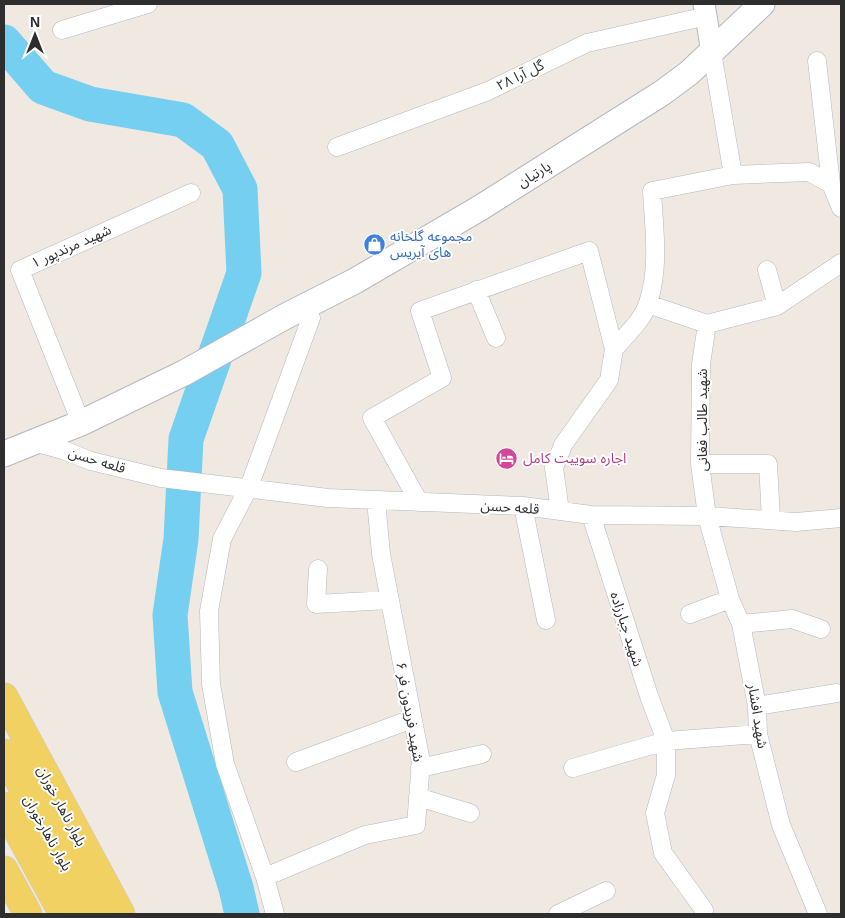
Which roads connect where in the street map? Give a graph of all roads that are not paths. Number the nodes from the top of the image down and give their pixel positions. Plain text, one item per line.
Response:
1 (148, 4) edge
2 (762, 4) edge
3 (124, 7) edge
4 (706, 10) edge
5 (62, 30) dead end
6 (712, 52) junction
7 (818, 62) dead end
8 (337, 148) dead end
9 (733, 176) junction
10 (831, 184) junction
11 (191, 193) dead end
12 (841, 208) edge
13 (841, 263) edge
14 (767, 270) dead end
15 (476, 290) junction
16 (648, 304) junction
17 (777, 306) junction
18 (311, 318) dead end
19 (707, 324) junction
20 (496, 338) dead end
21 (614, 349) junction
22 (81, 423) junction
23 (34, 442) junction
24 (4, 454) edge
25 (700, 464) junction
26 (249, 487) junction
27 (376, 500) junction
28 (418, 502) junction
29 (523, 506) junction
30 (560, 511) junction
31 (591, 515) junction
32 (707, 516) junction
33 (841, 518) edge
34 (771, 519) junction
35 (318, 569) dead end
36 (730, 599) junction
37 (390, 600) junction
38 (690, 614) dead end
39 (546, 620) dead end
40 (742, 624) junction
41 (821, 629) dead end
42 (837, 693) dead end
43 (4, 697) edge
44 (758, 706) junction
45 (412, 719) junction
46 (758, 734) junction
47 (666, 741) junction
48 (4, 753) edge
49 (482, 754) dead end
50 (296, 762) dead end
51 (420, 768) junction
52 (573, 768) dead end
53 (418, 797) junction
54 (4, 806) edge
55 (470, 813) dead end
56 (4, 870) edge
57 (265, 877) junction
58 (606, 890) dead end
59 (704, 910) dead end
60 (28, 914) edge
61 (63, 914) edge
62 (92, 914) edge
63 (121, 914) edge
64 (275, 914) edge
65 (558, 914) edge
66 (818, 914) edge

1 - 3 street
2 - 6 main road, پارتیان
3 - 5 street
4 - 6 street
4 - 8 street, ۲۸ گل آرا
6 - 9 street
6 - 22 main road, پارتیان
7 - 10 street
9 - 10 street
9 - 16 street
10 - 12 street
11 - 22 street, شهید مرندپور ۱
13 - 17 street
14 - 17 street
15 - 20 street
15 - 21 street
15 - 28 street
16 - 19 street
16 - 21 street
17 - 19 street
18 - 26 street
19 - 25 street, شهید طالب فغانی
21 - 30 street
22 - 23 main road, پارتیان
23 - 24 main road, پارتیان
23 - 26 street, قلعه حسن
25 - 32 street, شهید طالب فغانی
25 - 34 street
26 - 27 street, قلعه حسن
26 - 57 street
27 - 28 street, قلعه حسن
27 - 37 street, شهید فریدون فر ۶
28 - 29 street, قلعه حسن
29 - 30 street, قلعه حسن
29 - 39 street
30 - 31 street, قلعه حسن
31 - 32 street, قلعه حسن
31 - 47 street, شهید جبارزاده
32 - 34 street, قلعه حسن
32 - 36 street, شهید افشار
33 - 34 street, قلعه حسن
35 - 37 street
36 - 38 street
36 - 40 street, شهید افشار
37 - 45 street, شهید فریدون فر ۶
40 - 41 street
40 - 44 street, شهید افشار
42 - 44 street
43 - 63 main road, بلوار ناهار خوران
44 - 46 street, شهید افشار
45 - 50 street
45 - 51 street, شهید فریدون فر ۶
46 - 47 street
46 - 66 street, شهید افشار
47 - 52 street
47 - 59 street
48 - 62 main road, بلوار ناهارخوران
49 - 51 street
51 - 53 street, شهید فریدون فر ۶
53 - 55 street
53 - 57 street, شهید فریدون فر ۶
54 - 61 main road, بلوار ناهارخوران
56 - 60 main road
57 - 64 street
58 - 65 street

